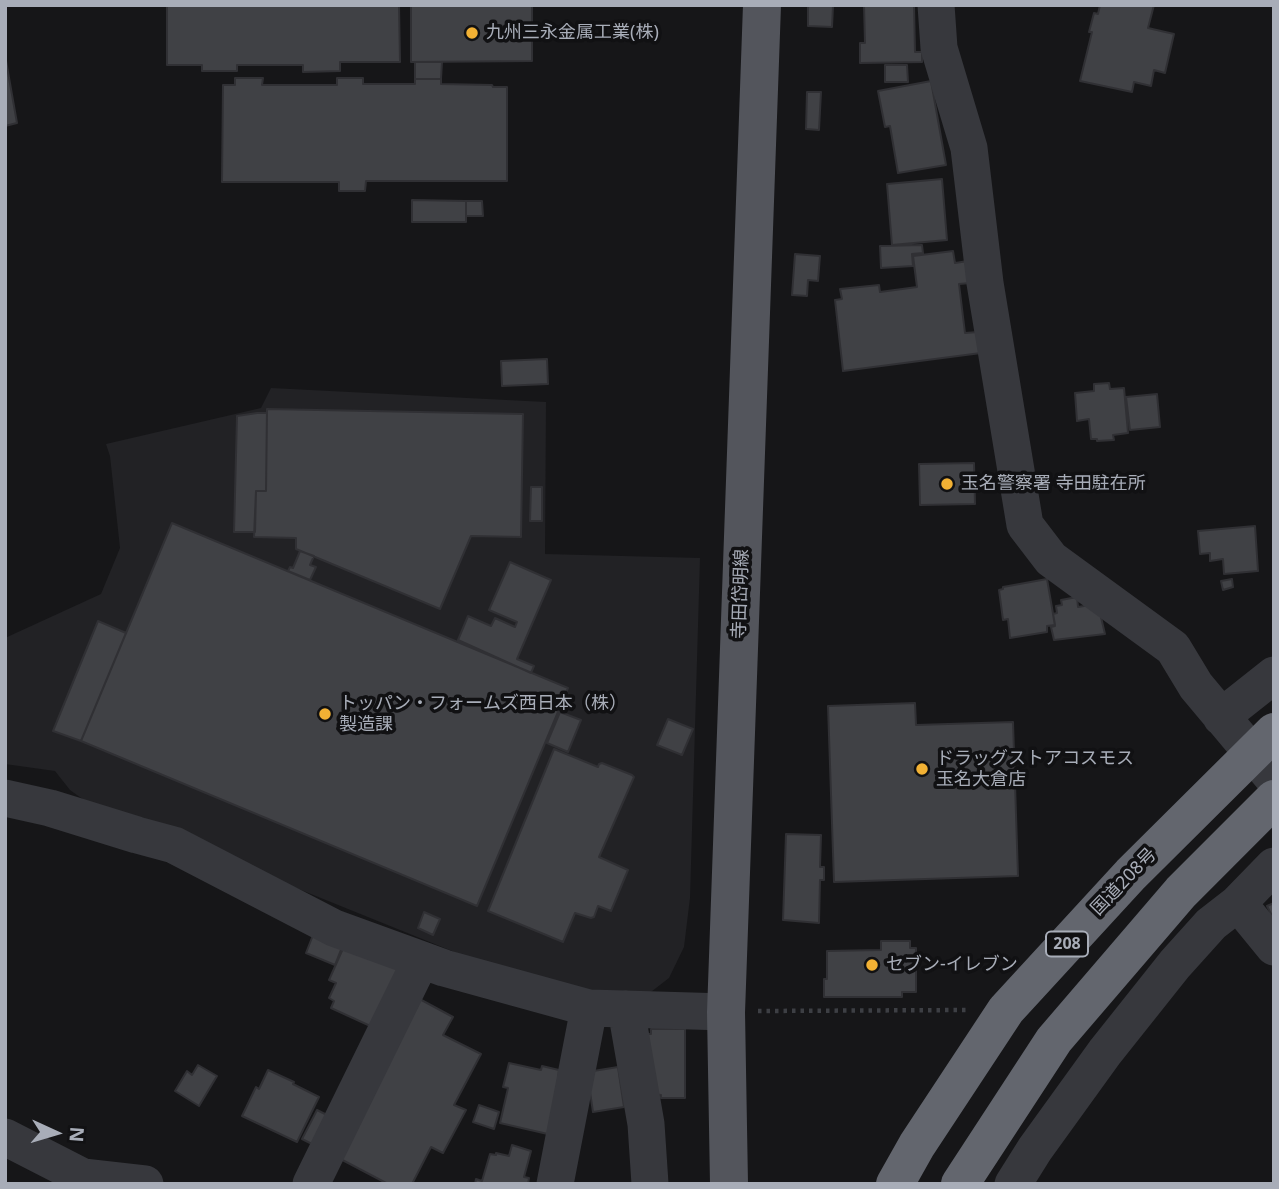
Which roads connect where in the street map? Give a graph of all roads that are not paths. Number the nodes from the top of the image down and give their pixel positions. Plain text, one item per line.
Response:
1 (762, 5) edge
2 (936, 5) edge
3 (1274, 675) edge
4 (1221, 717) junction
5 (1266, 755) edge
6 (5, 798) edge
7 (1274, 799) edge
8 (1274, 866) edge
9 (1238, 903) junction
10 (1274, 947) edge
11 (421, 960) junction
12 (589, 1008) junction
13 (626, 1009) junction
14 (726, 1012) junction
15 (5, 1137) edge
16 (145, 1184) edge
17 (311, 1184) edge
18 (555, 1184) edge
19 (650, 1184) edge
20 (729, 1184) edge
21 (895, 1184) edge
22 (960, 1184) edge
23 (1013, 1184) edge

1 - 14 main road, 寺田岱明線
2 - 4 street
3 - 4 street
4 - 5 street
5 - 21 highway, 国道208号 / 208
6 - 11 street
7 - 22 highway
8 - 9 street
9 - 10 street
9 - 23 street
11 - 12 street
11 - 17 street
12 - 13 street
12 - 18 street
13 - 14 street
13 - 19 street
14 - 20 main road, 寺田岱明線
15 - 16 street

